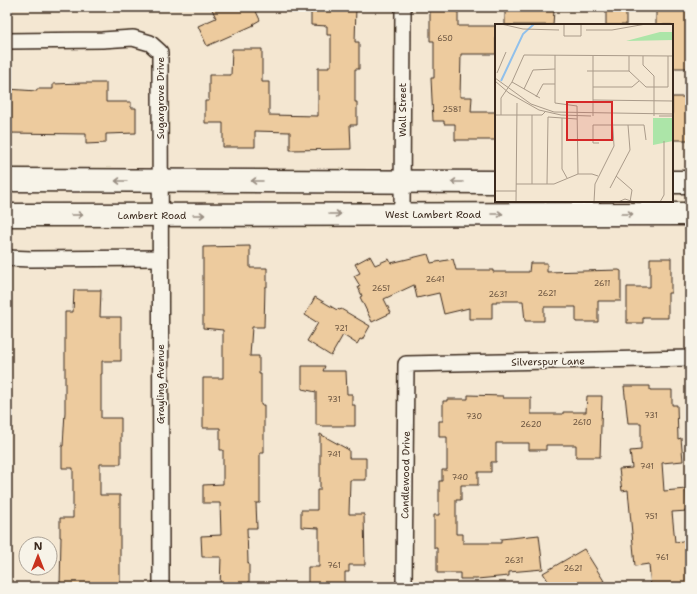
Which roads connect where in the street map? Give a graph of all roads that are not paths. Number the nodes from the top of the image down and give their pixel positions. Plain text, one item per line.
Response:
1 (403, 7) edge
2 (7, 41) edge
3 (7, 180) edge
4 (160, 181) junction
5 (402, 182) junction
6 (495, 182) edge
7 (673, 182) edge
8 (690, 182) edge
9 (296, 214) joint
10 (402, 214) junction
11 (690, 214) edge
12 (7, 215) edge
13 (160, 215) junction
14 (7, 258) edge
15 (160, 258) junction
16 (690, 358) edge
17 (406, 364) joint
18 (161, 587) edge
19 (404, 587) edge

1 - 5 street, Wall Street
2 - 4 street, Sugargrove Drive
4 -> 3 main road
5 -> 4 main road
4 - 13 street, Grayling Avenue
6 -> 5 main road
5 - 10 street, Wall Street
7 - 8 main road
9 -> 10 main road, West Lambert Road
13 -> 9 main road, Lambert Road
10 -> 11 main road, West Lambert Road
12 -> 13 main road, Lambert Road
13 - 15 street, Grayling Avenue
14 - 15 street
15 - 18 street, Grayling Avenue
16 - 17 street, Silverspur Lane
17 - 19 street, Candlewood Drive

